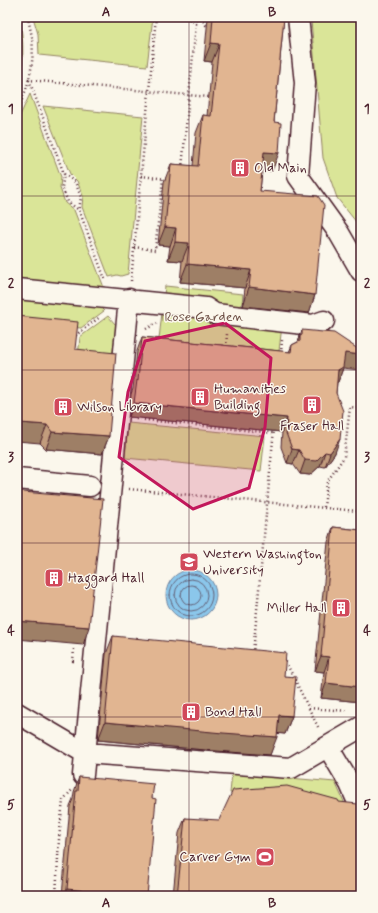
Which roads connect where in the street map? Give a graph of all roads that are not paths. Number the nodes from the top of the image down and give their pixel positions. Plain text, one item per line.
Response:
1 (298, 17) edge
2 (361, 271) edge
3 (17, 289) edge
4 (121, 299) junction
5 (324, 321) dead end
6 (17, 479) edge
7 (90, 486) dead end
8 (17, 713) edge
9 (357, 720) edge
10 (328, 747) junction
11 (85, 753) junction
12 (83, 775) dead end
13 (361, 809) edge

1 - 2 street
3 - 4 street
4 - 5 street
4 - 11 street
6 - 7 street
8 - 11 street
9 - 10 street
10 - 11 street
10 - 13 street
11 - 12 street

